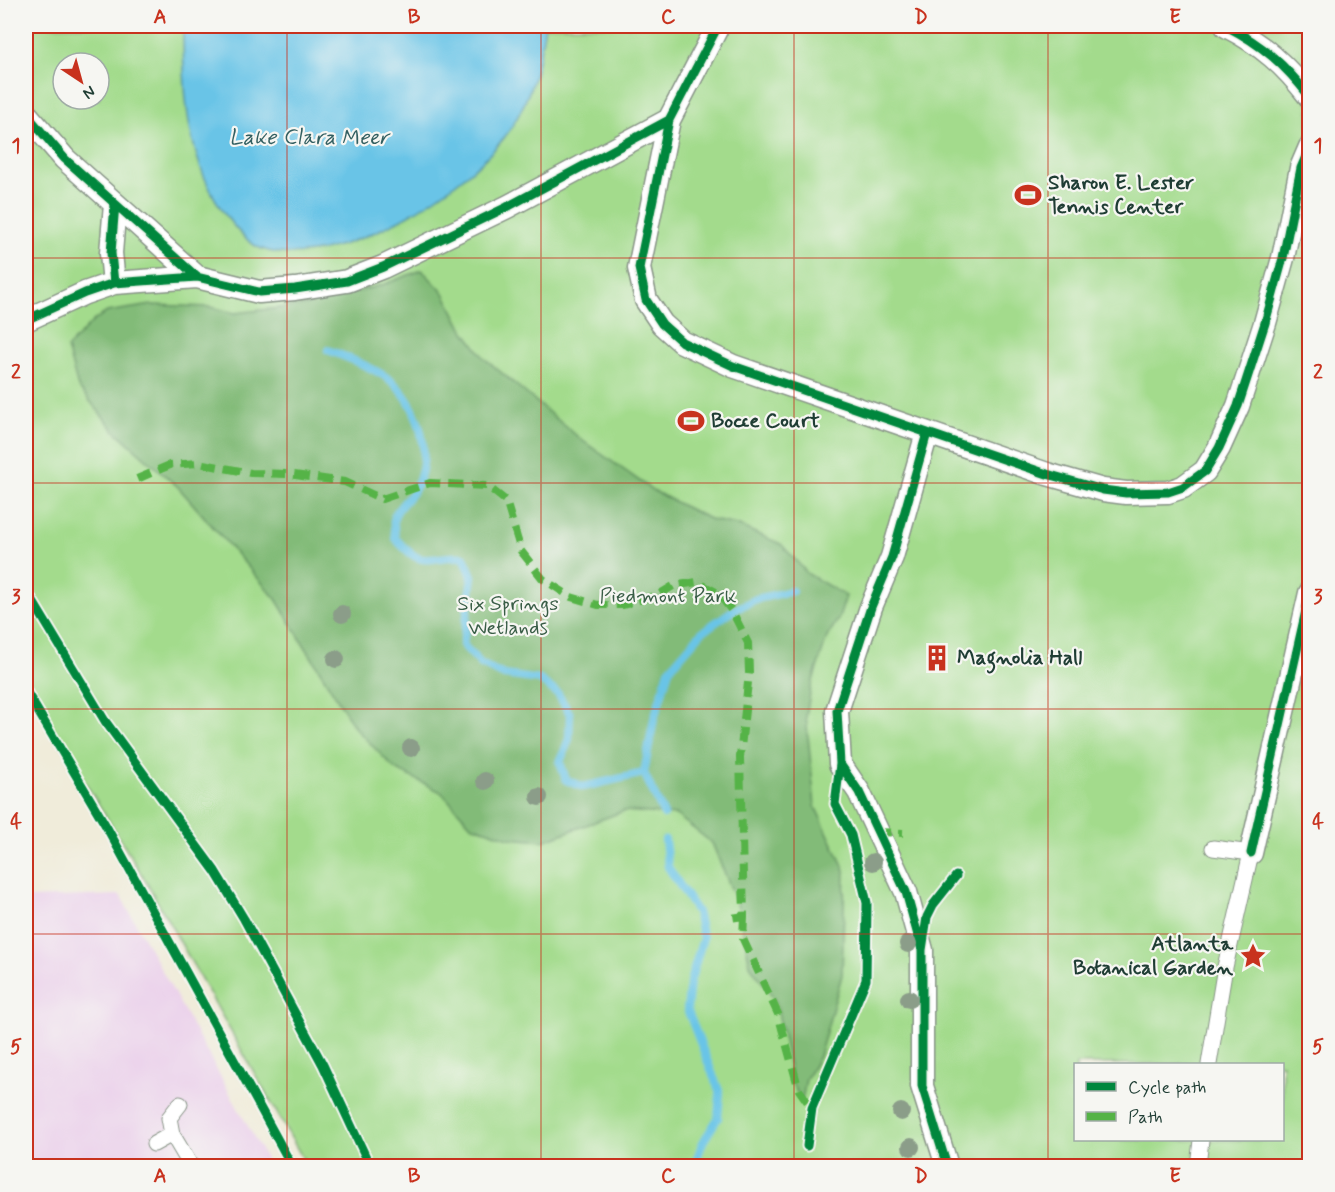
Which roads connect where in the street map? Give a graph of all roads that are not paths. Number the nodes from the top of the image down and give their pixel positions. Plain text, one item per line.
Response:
1 (718, 26) edge
2 (1227, 26) edge
3 (1310, 97) edge
4 (26, 114) edge
5 (669, 120) junction
6 (1310, 147) edge
7 (116, 204) junction
8 (197, 277) junction
9 (114, 283) junction
10 (26, 320) edge
11 (927, 433) junction
12 (1310, 593) edge
13 (1213, 848) dead end
14 (1251, 853) junction
15 (1209, 1063) edge
16 (180, 1104) dead end
17 (172, 1134) junction
18 (1201, 1141) edge
19 (154, 1144) dead end
20 (191, 1167) edge
21 (947, 1167) edge
22 (1198, 1167) edge

1 - 5 street
2 - 3 street
4 - 7 street
5 - 8 street
5 - 11 street
6 - 11 street
7 - 8 street
7 - 9 street
8 - 9 street
9 - 10 street
11 - 21 street
12 - 14 street
13 - 14 lane
14 - 15 lane
16 - 17 lane
17 - 19 lane
17 - 20 lane
18 - 22 lane

